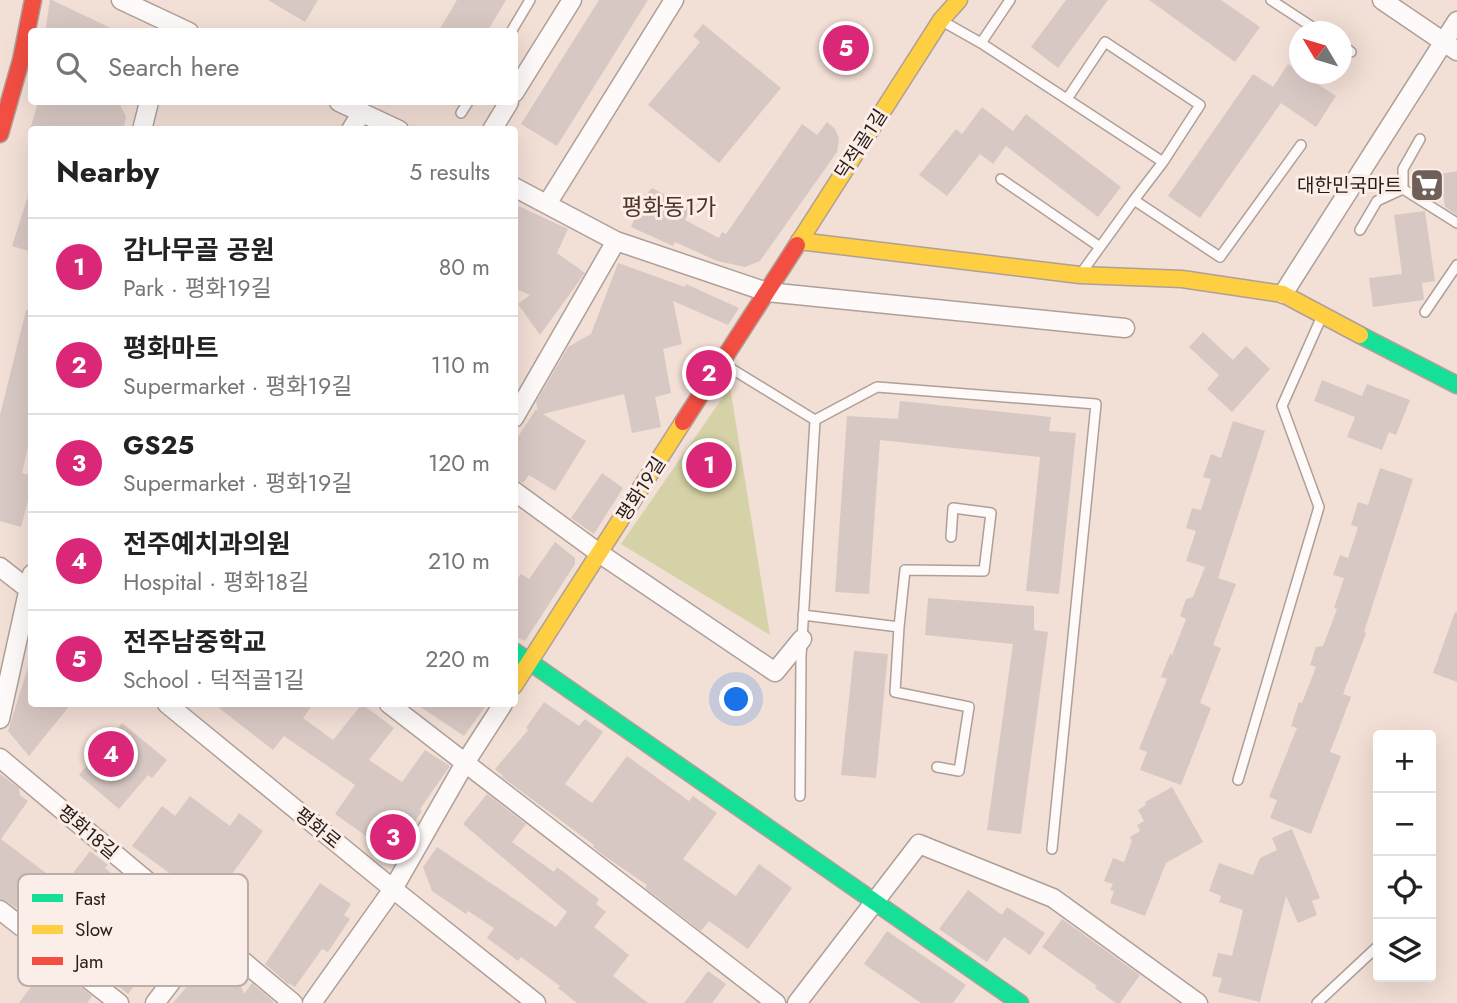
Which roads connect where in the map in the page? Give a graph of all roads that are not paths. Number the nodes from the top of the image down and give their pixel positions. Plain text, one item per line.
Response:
1 (33, 0) edge
2 (121, 0) edge
3 (530, 0) edge
4 (572, 0) edge
5 (674, 0) edge
6 (959, 0) edge
7 (1010, 0) edge
8 (1270, 0) edge
9 (1390, 3) edge
10 (941, 20) junction
11 (1303, 21) edge
12 (1457, 21) edge
13 (30, 28) edge
14 (180, 28) edge
15 (513, 28) edge
16 (981, 43) junction
17 (28, 44) edge
18 (1450, 47) edge
19 (26, 62) edge
20 (518, 87) edge
21 (1067, 99) junction
22 (147, 105) edge
23 (346, 105) edge
24 (466, 105) edge
25 (507, 105) edge
26 (362, 112) junction
27 (461, 113) dead end
28 (143, 126) edge
29 (353, 126) edge
30 (391, 126) edge
31 (494, 126) edge
32 (0, 134) edge
33 (1420, 139) dead end
34 (1301, 145) dead end
35 (1163, 162) junction
36 (1001, 179) dead end
37 (518, 189) edge
38 (1403, 189) junction
39 (1134, 200) junction
40 (547, 204) junction
41 (1457, 223) edge
42 (1360, 230) dead end
43 (616, 241) junction
44 (799, 241) junction
45 (1100, 247) junction
46 (1457, 265) edge
47 (1080, 275) junction
48 (767, 292) junction
49 (1283, 294) junction
50 (1425, 312) dead end
51 (1323, 315) junction
52 (1125, 328) dead end
53 (721, 363) junction
54 (1457, 385) edge
55 (518, 411) edge
56 (815, 419) junction
57 (518, 494) edge
58 (951, 537) dead end
59 (599, 553) junction
60 (0, 567) edge
61 (28, 584) edge
62 (28, 594) edge
63 (803, 615) junction
64 (898, 627) junction
65 (802, 639) junction
66 (518, 654) edge
67 (530, 662) junction
68 (518, 679) edge
69 (171, 707) edge
70 (393, 707) edge
71 (501, 707) edge
72 (0, 719) edge
73 (0, 758) edge
74 (465, 763) junction
75 (937, 767) dead end
76 (1238, 780) dead end
77 (800, 796) dead end
78 (1052, 849) dead end
79 (139, 874) edge
80 (393, 890) junction
81 (875, 901) junction
82 (0, 910) edge
83 (18, 924) edge
84 (1373, 951) edge
85 (248, 966) edge
86 (97, 986) edge
87 (168, 986) edge
88 (119, 1003) edge
89 (155, 1003) edge
90 (293, 1003) edge
91 (312, 1003) edge
92 (536, 1003) edge
93 (776, 1003) edge
94 (796, 1003) edge
95 (1020, 1003) edge
96 (1198, 1003) edge
97 (1317, 1003) edge

1 - 13 street
2 - 14 street
3 - 15 lane
4 - 20 street
5 - 40 street
6 - 10 street, 덕적골1길
7 - 16 lane
8 - 11 lane
9 - 18 street
10 - 16 lane
10 - 44 street, 덕적골1길
12 - 18 street
16 - 21 lane
17 - 19 street
18 - 49 street
19 - 32 street
21 - 35 lane
21 - 35 lane
22 - 28 street
23 - 26 street
24 - 27 lane
25 - 31 street
26 - 29 street
26 - 30 street
33 - 38 lane
34 - 39 lane
35 - 39 lane
36 - 45 lane
37 - 40 street
38 - 41 lane
38 - 42 lane
39 - 45 lane
40 - 43 street
43 - 48 street
43 - 55 street
44 - 47 street
44 - 48 street, 덕적골1길
45 - 47 lane
46 - 50 lane
47 - 49 street
48 - 52 street
48 - 53 street, 평화19길
49 - 51 street
51 - 54 street
51 - 76 lane
53 - 56 lane
53 - 59 street, 평화19길
56 - 63 lane
56 - 78 lane
57 - 59 street
58 - 64 lane
59 - 65 street
59 - 67 street, 평화19길
60 - 61 street
62 - 72 street
63 - 64 lane
63 - 65 lane
64 - 75 lane
65 - 77 lane
66 - 67 street
67 - 68 street, 평화19길
67 - 81 street
69 - 80 street, 평화로
70 - 74 street
71 - 74 street
73 - 79 street, 평화18길
74 - 80 street
74 - 93 street
80 - 91 street
80 - 92 street, 평화로
81 - 94 street
81 - 95 street
81 - 96 street
82 - 83 street
84 - 97 lane
85 - 90 street, 평화18길
86 - 88 street
87 - 89 street

